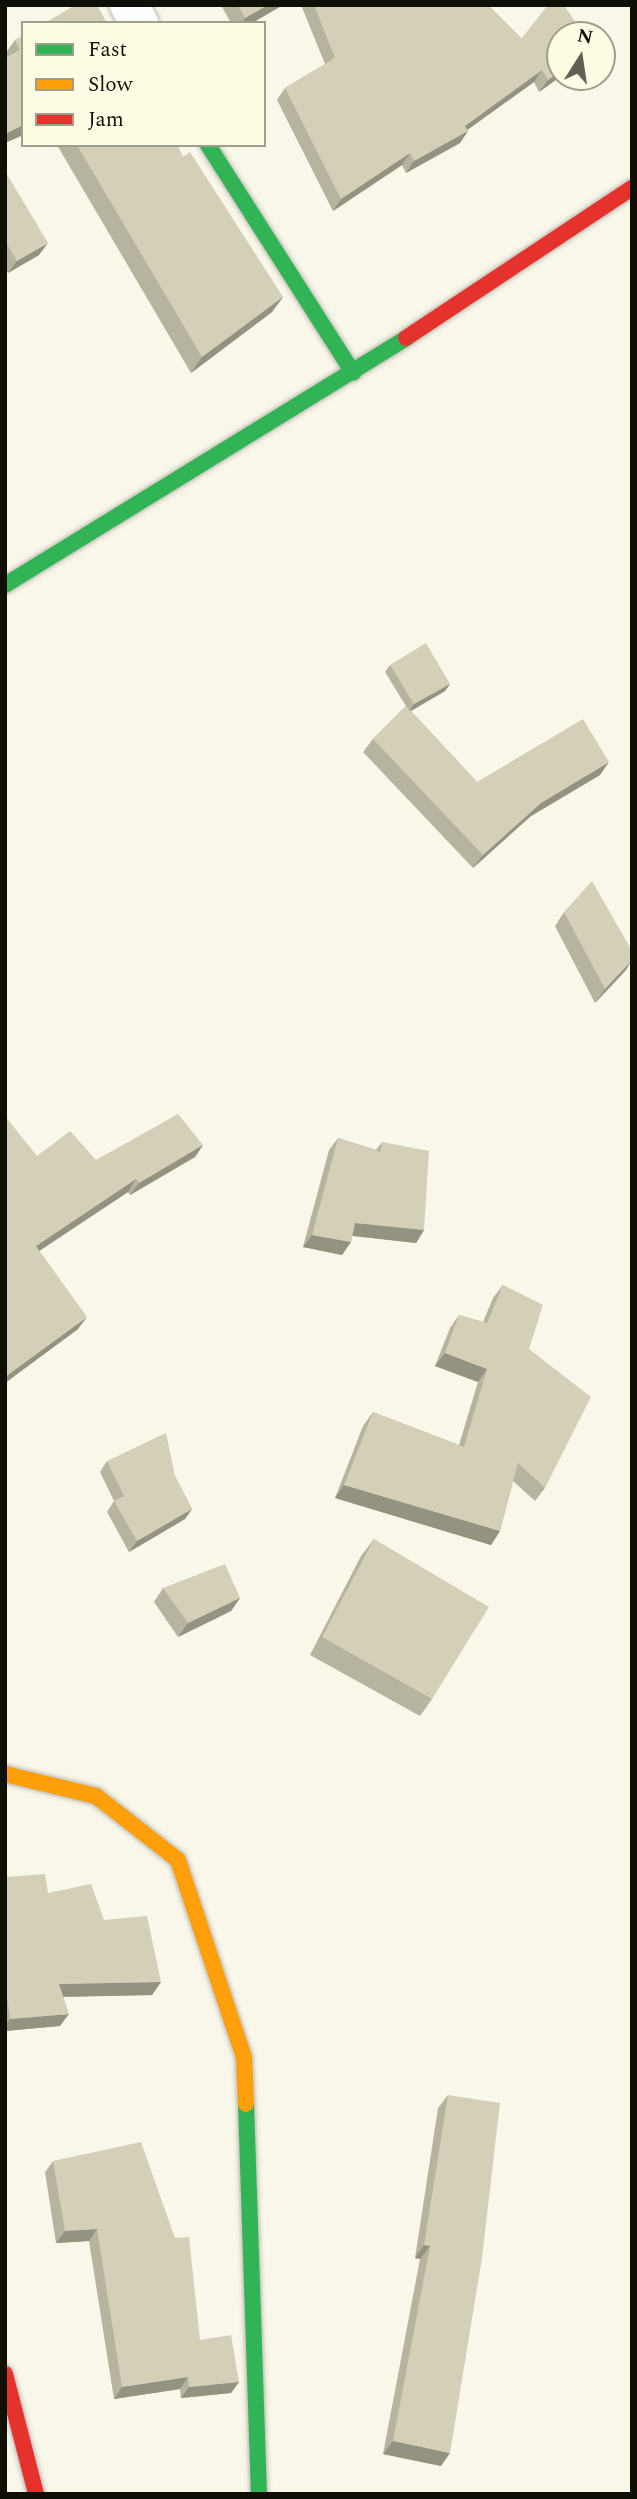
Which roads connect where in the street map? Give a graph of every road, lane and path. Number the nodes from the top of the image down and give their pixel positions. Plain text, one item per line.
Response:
1 (129, 5) edge
2 (138, 21) edge
3 (209, 147) edge
4 (632, 188) edge
5 (353, 373) junction
6 (5, 585) edge
7 (5, 1774) edge
8 (5, 2374) edge
9 (36, 2494) edge
10 (259, 2494) edge

1 - 2 street
3 - 5 street
4 - 5 street
5 - 6 street
7 - 10 street
8 - 9 street

